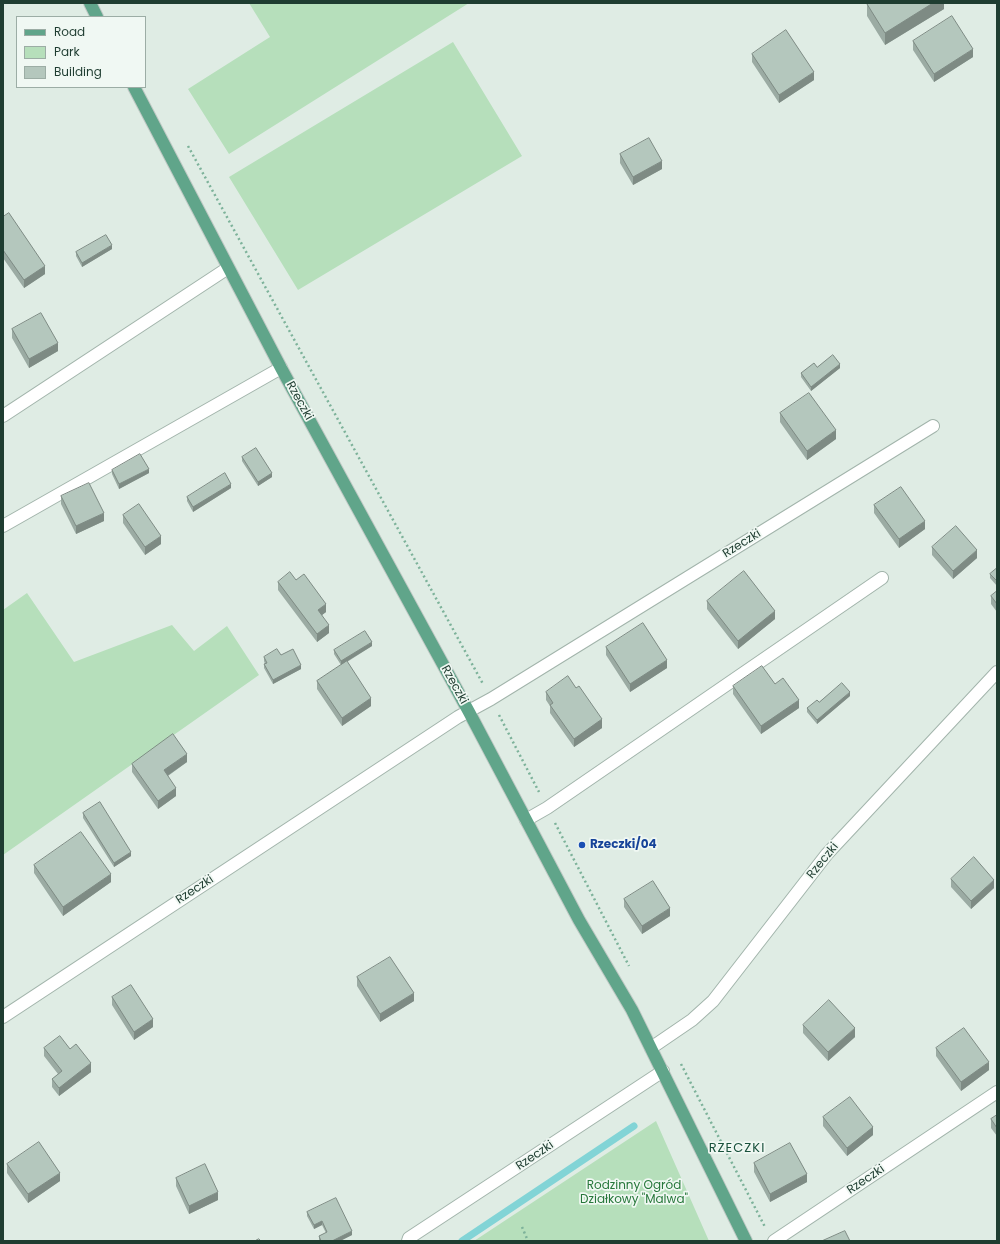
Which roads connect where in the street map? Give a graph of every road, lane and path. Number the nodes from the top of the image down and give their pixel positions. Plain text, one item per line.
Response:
1 (90, 3) edge
2 (96, 16) edge
3 (135, 88) edge
4 (187, 146) dead end
5 (228, 268) junction
6 (281, 368) junction
7 (3, 416) edge
8 (933, 426) dead end
9 (3, 526) edge
10 (882, 578) dead end
11 (997, 672) edge
12 (491, 699) junction
13 (468, 712) junction
14 (546, 808) junction
15 (526, 820) junction
16 (630, 968) dead end
17 (3, 1017) edge
18 (667, 1038) junction
19 (651, 1048) junction
20 (663, 1071) junction
21 (997, 1092) edge
22 (522, 1227) dead end
23 (766, 1227) dead end
24 (408, 1241) edge
25 (528, 1241) edge
26 (746, 1241) edge
27 (774, 1241) edge

1 - 2 main road
3 - 5 main road, Rzeczki
4 - 12 path
5 - 6 main road, Rzeczki
5 - 7 street
6 - 9 street
6 - 13 main road, Rzeczki
8 - 12 street, Rzeczki
10 - 14 street
11 - 18 street, Rzeczki
12 - 13 street, Rzeczki
12 - 14 path
13 - 15 main road, Rzeczki
13 - 17 street, Rzeczki
14 - 15 street
14 - 16 path
15 - 19 main road, Rzeczki
18 - 19 street, Rzeczki
18 - 23 path
19 - 20 main road, Rzeczki
20 - 24 street, Rzeczki
20 - 26 main road, Rzeczki
21 - 27 street, Rzeczki
22 - 25 path

